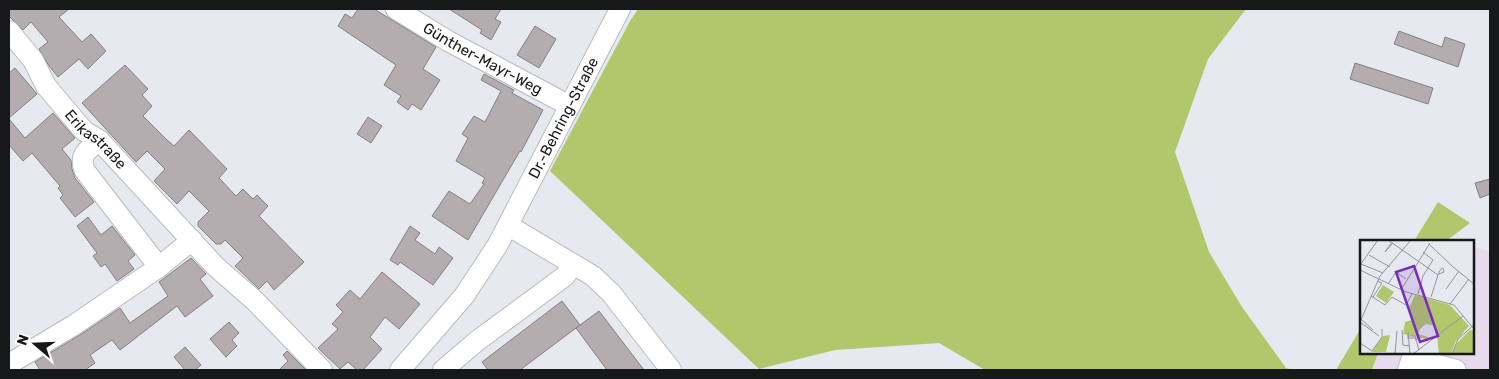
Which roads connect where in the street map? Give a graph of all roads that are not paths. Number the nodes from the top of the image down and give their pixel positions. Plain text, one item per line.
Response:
1 (396, 9) edge
2 (620, 9) edge
3 (9, 31) edge
4 (570, 106) junction
5 (99, 140) junction
6 (508, 226) junction
7 (192, 240) junction
8 (573, 264) junction
9 (159, 267) junction
10 (9, 364) edge
11 (322, 370) edge
12 (400, 370) edge
13 (443, 370) edge
14 (670, 370) edge
15 (1408, 370) edge
16 (1456, 370) edge

1 - 4 street, Günther-Mayr-Weg
2 - 4 street, Dr.-Behring-Straße
3 - 5 street, Erikastraße
4 - 6 street, Dr.-Behring-Straße
5 - 7 street, Erikastraße
5 - 9 street
6 - 8 street
6 - 12 street, Dr.-Behring-Straße
7 - 9 street
7 - 11 street, Erikastraße
8 - 13 street
8 - 14 street
9 - 10 street
15 - 16 street

